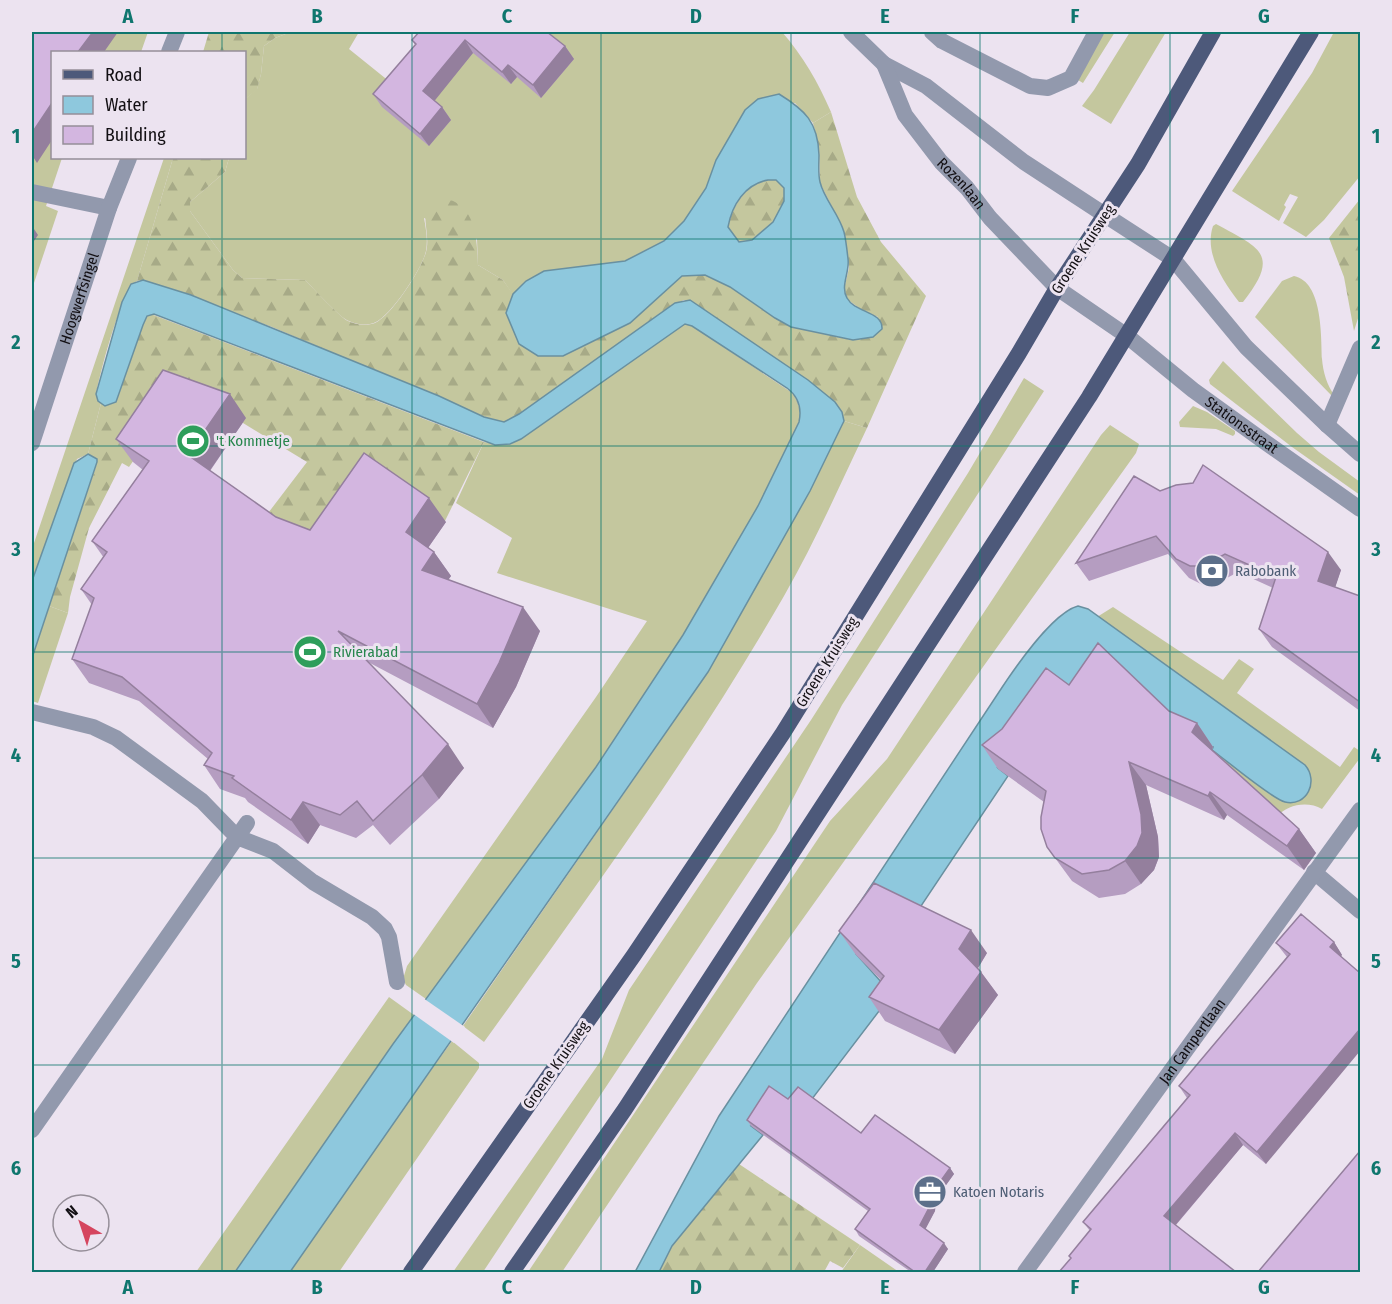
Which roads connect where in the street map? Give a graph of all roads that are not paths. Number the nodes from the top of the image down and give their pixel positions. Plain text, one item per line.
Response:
1 (177, 32) edge
2 (851, 32) edge
3 (932, 32) edge
4 (1096, 32) edge
5 (1213, 32) edge
6 (1311, 32) edge
7 (169, 51) edge
8 (884, 64) junction
9 (129, 159) edge
10 (32, 192) edge
11 (109, 208) junction
12 (1105, 215) junction
13 (1173, 259) junction
14 (1057, 288) junction
15 (1127, 336) junction
16 (1360, 348) edge
17 (1327, 425) junction
18 (32, 442) edge
19 (1360, 454) edge
20 (1360, 508) edge
21 (32, 712) edge
22 (1360, 810) edge
23 (247, 823) edge
24 (237, 837) junction
25 (1314, 872) junction
26 (1360, 910) edge
27 (397, 982) dead end
28 (32, 1130) edge
29 (411, 1272) edge
30 (512, 1272) edge
31 (1025, 1272) edge

1 - 7 street
2 - 8 street, Rozenlaan
3 - 4 street
5 - 12 main road, Groene Kruisweg
6 - 13 main road
8 - 12 street, Rozenlaan
8 - 14 street, Rozenlaan
9 - 11 street, Hoogwerfsingel
10 - 11 street
11 - 18 street, Hoogwerfsingel
12 - 13 street, Rozenlaan
12 - 14 main road, Groene Kruisweg
13 - 15 main road
13 - 17 street
14 - 15 street, Rozenlaan
14 - 29 main road, Groene Kruisweg
15 - 20 street, Stationsstraat
15 - 30 main road
16 - 17 street
17 - 19 street
21 - 24 street
22 - 25 street, Jan Campertlaan
23 - 24 street
24 - 27 street
24 - 28 street
25 - 26 street
25 - 31 street, Jan Campertlaan

